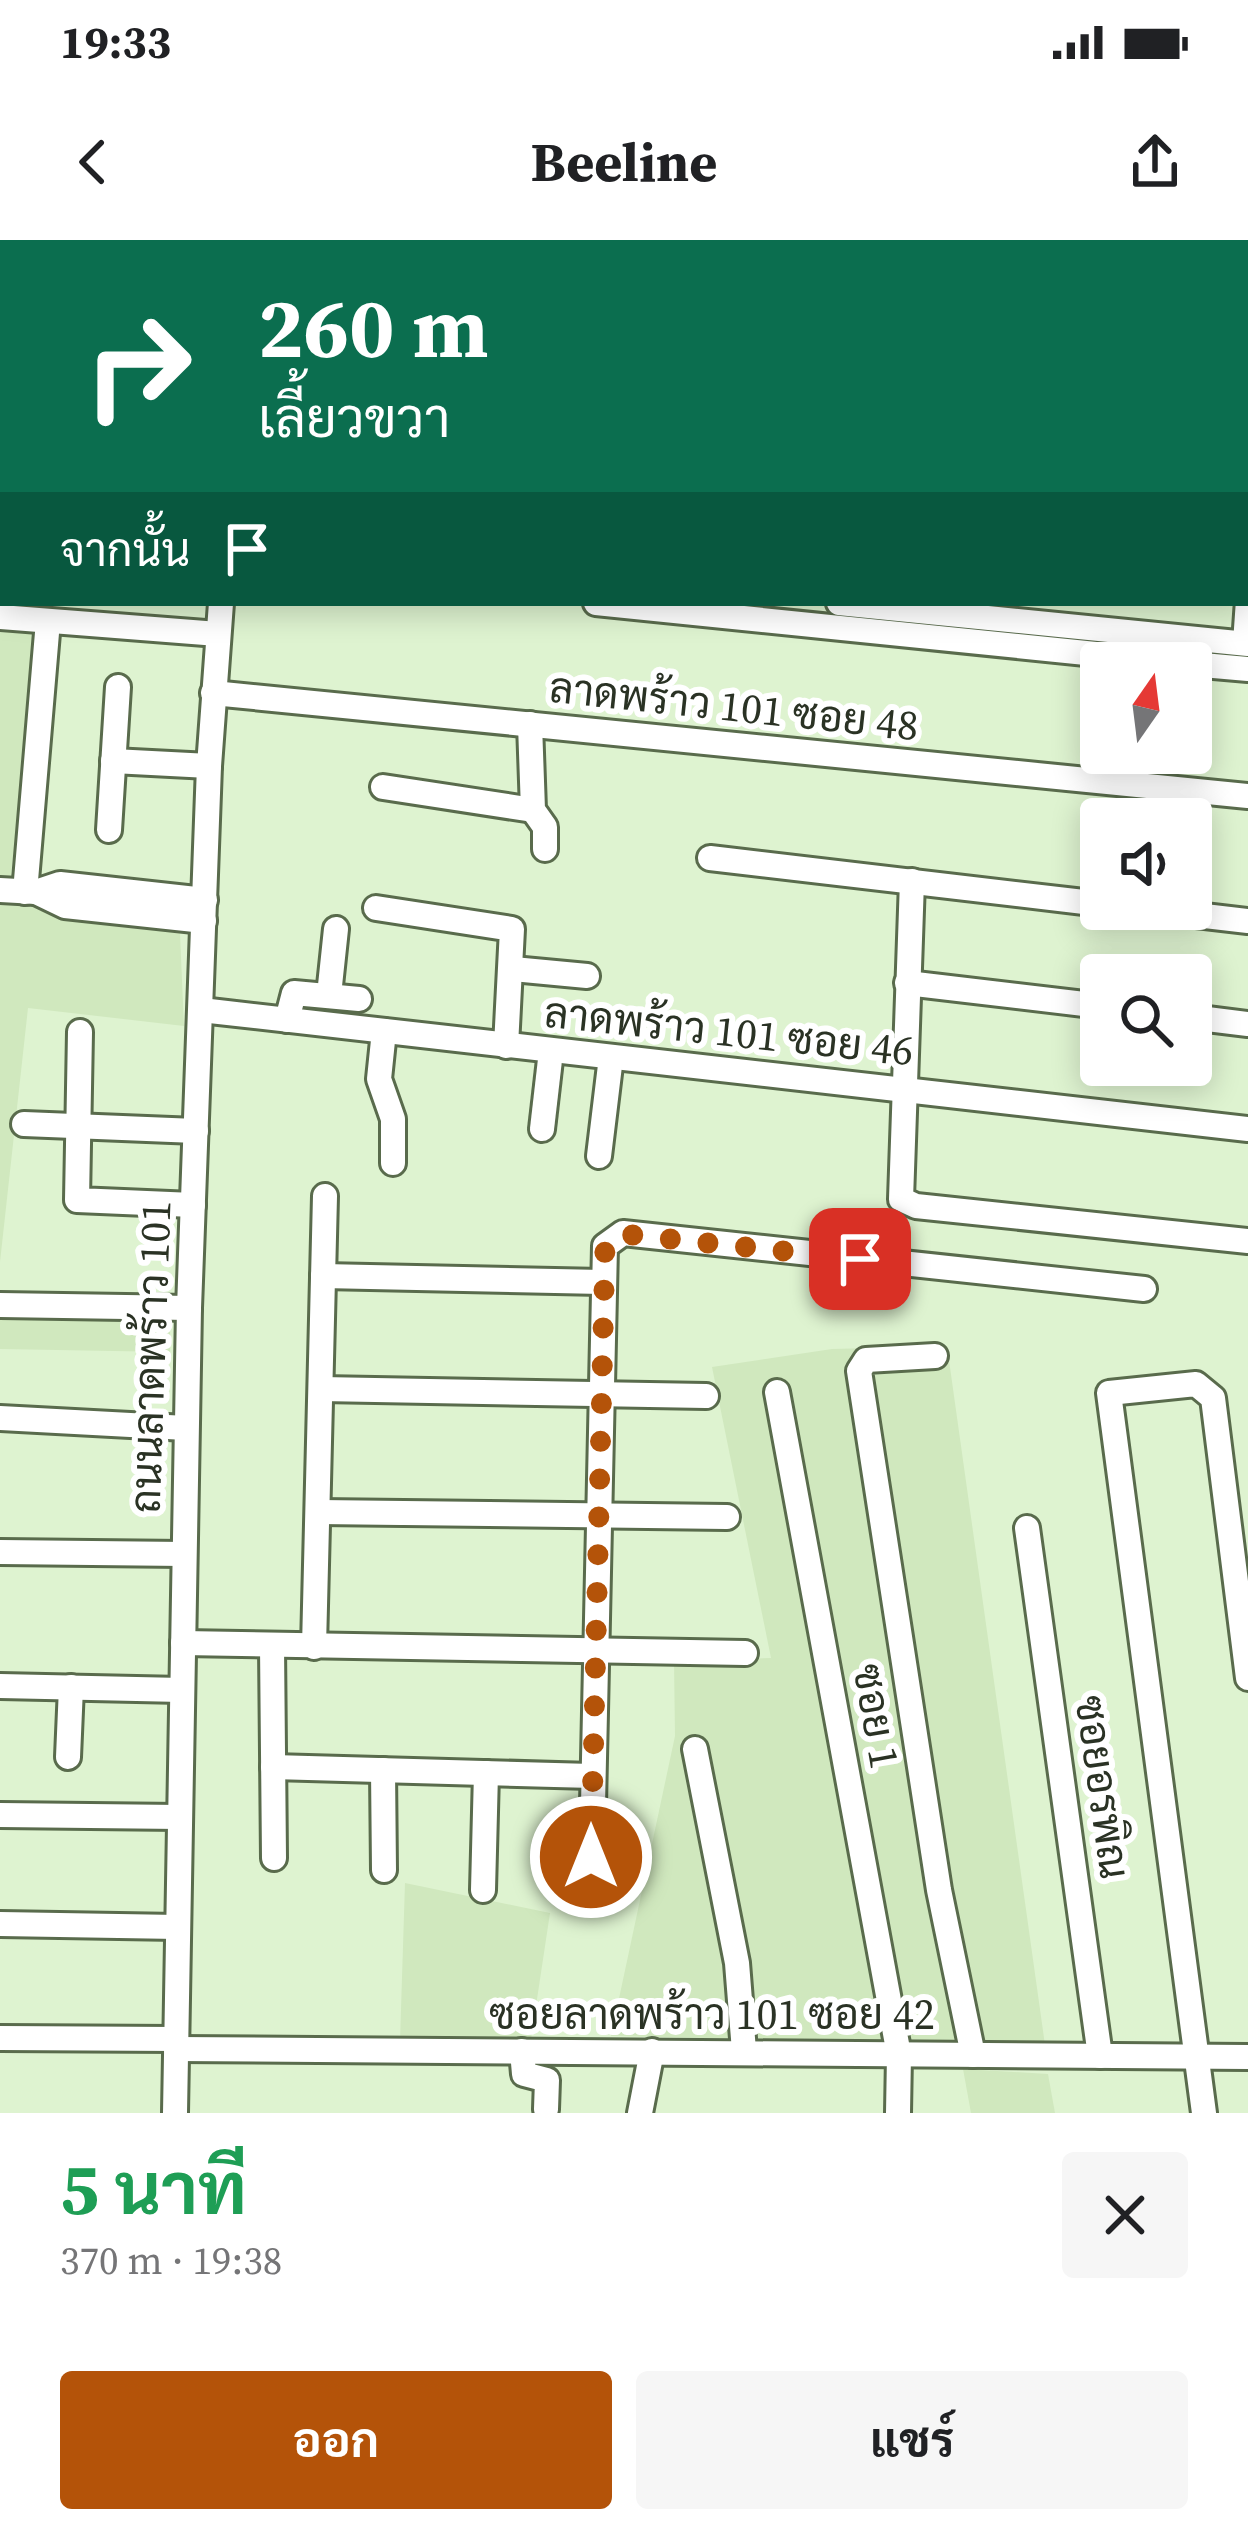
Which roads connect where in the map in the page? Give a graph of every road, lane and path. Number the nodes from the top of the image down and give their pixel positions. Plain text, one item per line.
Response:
1 (221, 606) edge
2 (625, 606) edge
3 (903, 606) edge
4 (1248, 606) edge
5 (1031, 612) edge
6 (0, 617) edge
7 (48, 621) junction
8 (218, 634) junction
9 (1028, 648) junction
10 (1247, 652) edge
11 (1080, 653) edge
12 (1212, 659) edge
13 (118, 687) dead end
14 (213, 693) junction
15 (530, 724) junction
16 (113, 761) junction
17 (209, 766) junction
18 (383, 787) dead end
19 (1248, 796) edge
20 (532, 810) junction
21 (110, 830) dead end
22 (545, 849) dead end
23 (710, 858) dead end
24 (912, 880) junction
25 (20, 891) edge
26 (1080, 901) edge
27 (376, 908) dead end
28 (204, 910) junction
29 (1212, 917) edge
30 (1248, 921) edge
31 (336, 929) dead end
32 (513, 969) junction
33 (587, 976) dead end
34 (907, 983) junction
35 (329, 995) junction
36 (359, 999) dead end
37 (1080, 1004) edge
38 (201, 1010) junction
39 (287, 1020) junction
40 (1212, 1020) edge
41 (1248, 1024) edge
42 (383, 1031) junction
43 (80, 1032) dead end
44 (506, 1046) junction
45 (551, 1051) junction
46 (610, 1057) junction
47 (903, 1090) junction
48 (24, 1124) dead end
49 (76, 1126) junction
50 (542, 1129) dead end
51 (1248, 1129) edge
52 (196, 1131) junction
53 (598, 1156) dead end
54 (393, 1163) dead end
55 (325, 1196) dead end
56 (193, 1205) junction
57 (1248, 1241) edge
58 (323, 1276) junction
59 (602, 1282) junction
60 (1144, 1289) dead end
61 (0, 1305) edge
62 (189, 1308) junction
63 (935, 1356) dead end
64 (321, 1389) junction
65 (602, 1392) junction
66 (777, 1392) dead end
67 (706, 1396) dead end
68 (0, 1418) edge
69 (186, 1428) junction
70 (319, 1512) junction
71 (599, 1517) junction
72 (727, 1517) dead end
73 (1027, 1528) dead end
74 (0, 1552) edge
75 (184, 1554) junction
76 (183, 1643) junction
77 (272, 1646) junction
78 (314, 1647) junction
79 (592, 1652) junction
80 (745, 1652) dead end
81 (1248, 1678) edge
82 (0, 1686) edge
83 (71, 1687) junction
84 (182, 1690) junction
85 (695, 1749) dead end
86 (68, 1757) dead end
87 (273, 1767) junction
88 (383, 1770) junction
89 (486, 1773) junction
90 (592, 1776) junction
91 (0, 1815) edge
92 (180, 1817) junction
93 (274, 1858) dead end
94 (384, 1870) dead end
95 (483, 1890) dead end
96 (591, 1898) dead end
97 (0, 1924) edge
98 (178, 1927) junction
99 (0, 2038) edge
100 (176, 2044) junction
101 (523, 2051) junction
102 (652, 2051) junction
103 (744, 2051) junction
104 (973, 2054) junction
105 (899, 2055) junction
106 (1100, 2056) junction
107 (1196, 2057) junction
108 (1248, 2057) edge
109 (546, 2109) dead end
110 (175, 2113) edge
111 (640, 2113) edge
112 (898, 2113) edge
113 (1204, 2113) edge

1 - 8 street, ถนนลาดพร้าว 101
2 - 9 street
3 - 5 street
4 - 10 street
5 - 9 street
5 - 10 street
6 - 7 street
7 - 8 street
7 - 25 street
8 - 14 street, ถนนลาดพร้าว 101
9 - 11 street
10 - 12 street
13 - 16 street
14 - 15 street, ลาดพร้าว 101 ซอย 48
14 - 17 street, ถนนลาดพร้าว 101
15 - 19 street, ลาดพร้าว 101 ซอย 48
15 - 20 street
16 - 17 street
16 - 21 street
17 - 28 street, ถนนลาดพร้าว 101
18 - 20 street
20 - 22 street
23 - 24 street
24 - 26 street
24 - 34 street
25 - 28 street
27 - 32 street
28 - 38 street, ถนนลาดพร้าว 101
29 - 30 street
31 - 35 street
32 - 33 street
32 - 44 street
34 - 37 street
34 - 47 street
35 - 36 street
35 - 39 street
38 - 39 street, ลาดพร้าว 101 ซอย 46
38 - 52 street, ถนนลาดพร้าว 101
39 - 42 street, ลาดพร้าว 101 ซอย 46
40 - 41 street
42 - 44 street, ลาดพร้าว 101 ซอย 46
42 - 54 street
43 - 49 street
44 - 45 street, ลาดพร้าว 101 ซอย 46
45 - 46 street, ลาดพร้าว 101 ซอย 46
45 - 50 street
46 - 47 street, ลาดพร้าว 101 ซอย 46
46 - 53 street
47 - 51 street, ลาดพร้าว 101 ซอย 46
47 - 57 street
48 - 49 street
49 - 52 street
49 - 56 street
52 - 56 street, ถนนลาดพร้าว 101
55 - 58 street
56 - 62 street, ถนนลาดพร้าว 101
58 - 59 street
58 - 64 street
59 - 60 street
59 - 65 street
61 - 62 street
62 - 69 street, ถนนลาดพร้าว 101
63 - 104 street
64 - 65 street
64 - 70 street
65 - 67 street
65 - 71 street
66 - 105 street, ซอย 1
68 - 69 street
69 - 75 street, ถนนลาดพร้าว 101
70 - 71 street
70 - 78 street
71 - 72 street
71 - 79 street
73 - 106 street, ซอยอรพิณ
74 - 75 street
75 - 76 street, ถนนลาดพร้าว 101
76 - 77 street
76 - 84 street, ถนนลาดพร้าว 101
77 - 78 street
77 - 87 street
78 - 79 street
79 - 80 street
79 - 90 street
81 - 107 street
82 - 83 street
83 - 84 street
83 - 86 street
84 - 92 street, ถนนลาดพร้าว 101
85 - 103 street
87 - 88 street
87 - 93 street
88 - 89 street
88 - 94 street
89 - 90 street
89 - 95 street
90 - 96 street
91 - 92 street
92 - 98 street, ถนนลาดพร้าว 101
97 - 98 street
98 - 100 street, ถนนลาดพร้าว 101
99 - 100 street, ซอยลาดพร้าว 101 ซอย 42
100 - 101 street, ซอยลาดพร้าว 101 ซอย 42
100 - 110 street, ถนนลาดพร้าว 101
101 - 102 street, ซอยลาดพร้าว 101 ซอย 42
101 - 109 street
102 - 103 street, ซอยลาดพร้าว 101 ซอย 42
102 - 111 street
103 - 105 street, ซอยลาดพร้าว 101 ซอย 42
104 - 105 street, ซอยลาดพร้าว 101 ซอย 42
104 - 106 street, ซอยลาดพร้าว 101 ซอย 42
105 - 112 street, ซอย 1
106 - 107 street, ซอยลาดพร้าว 101 ซอย 42
107 - 108 street, ซอยลาดพร้าว 101 ซอย 42
107 - 113 street

